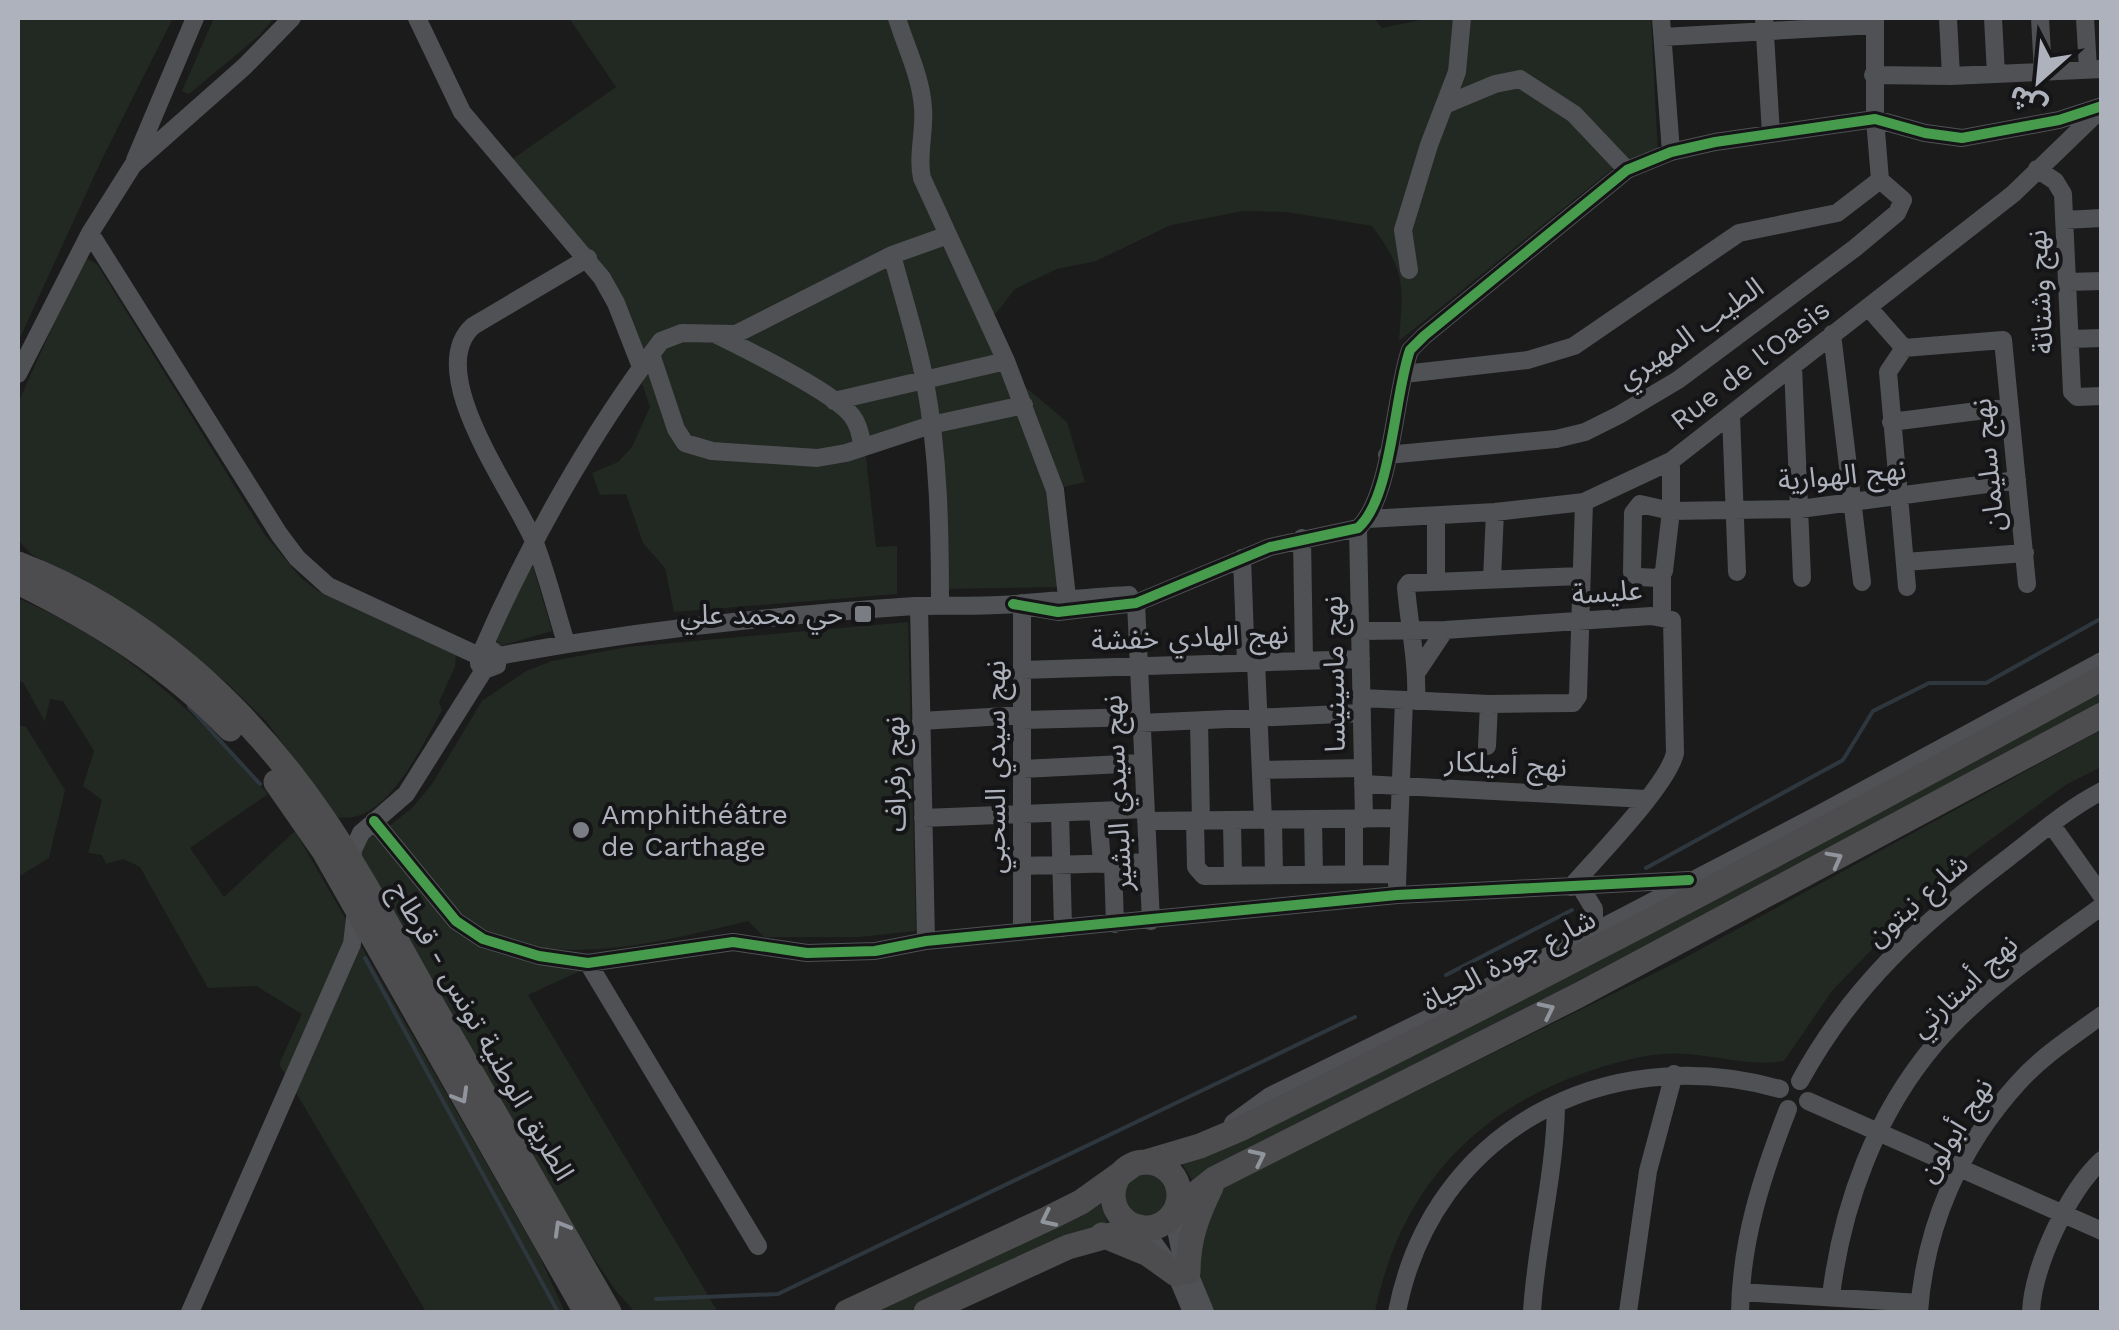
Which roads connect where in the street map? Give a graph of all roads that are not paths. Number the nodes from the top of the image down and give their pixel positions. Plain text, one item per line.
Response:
1 (195, 18) edge
2 (292, 18) edge
3 (416, 18) edge
4 (897, 18) edge
5 (1462, 18) edge
6 (1948, 18) edge
7 (1994, 18) edge
8 (2040, 18) edge
9 (2085, 18) edge
10 (1875, 21) edge
11 (1765, 24) edge
12 (1662, 27) edge
13 (2095, 69) edge
14 (2043, 72) junction
15 (1996, 74) junction
16 (1874, 76) junction
17 (1951, 76) junction
18 (1447, 104) junction
19 (2102, 107) edge
20 (1875, 120) junction
21 (1771, 134) junction
22 (1672, 152) junction
23 (133, 165) junction
24 (2037, 169) junction
25 (1626, 170) junction
26 (1880, 180) junction
27 (2102, 218) edge
28 (2064, 220) junction
29 (90, 232) junction
30 (948, 235) junction
31 (892, 255) junction
32 (588, 258) junction
33 (1408, 270) dead end
34 (2102, 281) edge
35 (2068, 282) junction
36 (1868, 306) junction
37 (1832, 334) junction
38 (716, 335) junction
39 (2102, 338) edge
40 (2071, 339) junction
41 (1904, 348) junction
42 (646, 361) junction
43 (1006, 361) junction
44 (1793, 366) junction
45 (18, 374) edge
46 (1404, 374) junction
47 (925, 382) junction
48 (2102, 396) edge
49 (834, 401) junction
50 (1024, 405) junction
51 (2009, 407) junction
52 (1732, 415) junction
53 (1892, 422) junction
54 (931, 425) junction
55 (862, 446) junction
56 (1387, 455) junction
57 (1671, 461) junction
58 (2016, 480) junction
59 (1900, 498) junction
60 (1584, 502) junction
61 (1854, 503) junction
62 (1800, 509) junction
63 (1734, 510) junction
64 (1671, 511) junction
65 (1495, 512) junction
66 (1436, 516) junction
67 (1363, 523) junction
68 (1302, 538) junction
69 (535, 544) junction
70 (18, 550) edge
71 (2025, 553) junction
72 (1242, 558) junction
73 (1905, 562) junction
74 (1737, 572) dead end
75 (1582, 576) junction
76 (1662, 576) junction
77 (18, 578) edge
78 (49, 578) junction
79 (1802, 578) dead end
80 (1492, 579) junction
81 (1436, 580) junction
82 (1862, 582) dead end
83 (2027, 584) dead end
84 (1907, 588) dead end
85 (1154, 593) junction
86 (1067, 597) junction
87 (1136, 603) junction
88 (1019, 604) junction
89 (919, 606) junction
90 (940, 606) junction
91 (1662, 616) junction
92 (1579, 621) junction
93 (1409, 630) junction
94 (1445, 630) junction
95 (1360, 631) junction
96 (566, 644) junction
97 (485, 659) junction
98 (1361, 659) junction
99 (1304, 661) junction
100 (2102, 661) edge
101 (1251, 662) junction
102 (1137, 666) junction
103 (1022, 670) junction
104 (1418, 672) junction
105 (2102, 678) edge
106 (1410, 700) junction
107 (1489, 704) junction
108 (1362, 705) junction
109 (2102, 716) edge
110 (1022, 718) junction
111 (1258, 718) junction
112 (1140, 720) junction
113 (1199, 720) junction
114 (921, 722) junction
115 (1486, 746) dead end
116 (1143, 763) junction
117 (1022, 769) junction
118 (1260, 770) junction
119 (1363, 776) junction
120 (1400, 786) junction
121 (2102, 792) edge
122 (1646, 799) junction
123 (1098, 811) junction
124 (1060, 813) junction
125 (1022, 814) junction
126 (1146, 816) junction
127 (323, 818) junction
128 (923, 818) junction
129 (1399, 818) junction
130 (1359, 819) junction
131 (1232, 820) junction
132 (1268, 820) junction
133 (1313, 820) junction
134 (1198, 821) junction
135 (370, 824) junction
136 (2051, 824) junction
137 (1148, 862) junction
138 (1108, 863) junction
139 (1061, 865) junction
140 (352, 866) junction
141 (1022, 866) junction
142 (1314, 874) junction
143 (1354, 874) junction
144 (1397, 874) junction
145 (1233, 875) junction
146 (1274, 875) junction
147 (1689, 880) junction
148 (1576, 886) junction
149 (1397, 895) junction
150 (2102, 896) edge
151 (2102, 906) edge
152 (356, 910) junction
153 (1152, 921) junction
154 (1116, 924) junction
155 (1063, 928) junction
156 (1022, 932) junction
157 (1594, 932) junction
158 (926, 940) junction
159 (588, 962) junction
160 (2102, 1014) edge
161 (1674, 1074) junction
162 (1800, 1080) junction
163 (1780, 1088) junction
164 (1808, 1101) junction
165 (1556, 1106) junction
166 (1788, 1109) junction
167 (1879, 1132) junction
168 (1200, 1146) junction
169 (2102, 1160) edge
170 (1138, 1165) junction
171 (1958, 1169) junction
172 (1214, 1179) junction
173 (1174, 1212) junction
174 (2062, 1215) junction
175 (1142, 1228) junction
176 (2102, 1231) edge
177 (1102, 1235) junction
178 (758, 1246) dead end
179 (1182, 1273) junction
180 (1740, 1292) junction
181 (1831, 1296) junction
182 (582, 1299) edge
183 (1919, 1308) edge
184 (190, 1312) edge
185 (609, 1312) edge
186 (626, 1312) edge
187 (846, 1312) edge
188 (926, 1312) edge
189 (1192, 1312) edge
190 (1205, 1312) edge
191 (1396, 1312) edge
192 (1532, 1312) edge
193 (1628, 1312) edge
194 (1740, 1312) edge
195 (2031, 1312) edge

1 - 23 street
2 - 23 street
3 - 32 street
4 - 30 street
5 - 18 street
6 - 17 street
7 - 15 street
8 - 14 street
9 - 13 street
10 - 11 street
10 - 16 street
11 - 12 street
11 - 21 street
12 - 22 street
13 - 14 street
14 - 15 street
15 - 17 street
16 - 17 street
16 - 20 street
18 - 25 street
18 - 33 street
19 - 20 street
19 - 24 street, Rue de l'Oasis
20 - 21 street, نهج ماسينيسا
20 - 26 street
21 - 22 street, نهج ماسينيسا
22 - 25 street, نهج ماسينيسا
23 - 29 street
24 - 28 street, نهج وشتاتة
24 - 36 street, Rue de l'Oasis
25 - 46 street, نهج ماسينيسا
26 - 46 street
26 - 56 street, الطيب المهيري
27 - 28 street
28 - 35 street, نهج وشتاتة
29 - 45 street
29 - 97 street
30 - 31 street
30 - 43 street
31 - 38 street
31 - 47 street
32 - 42 street
32 - 69 street
34 - 35 street
35 - 40 street, نهج وشتاتة
36 - 37 street, Rue de l'Oasis
36 - 41 street
37 - 44 street, Rue de l'Oasis
37 - 61 street
38 - 42 street
38 - 49 street
39 - 40 street
40 - 48 street, نهج وشتاتة
41 - 51 street, نهج سليمان
41 - 53 street
42 - 55 street
42 - 69 street
43 - 47 street
43 - 50 street
44 - 52 street, Rue de l'Oasis
44 - 62 street
46 - 56 street, نهج ماسينيسا
47 - 49 street
47 - 54 street
49 - 55 street
50 - 54 street
50 - 86 street
51 - 53 street
51 - 58 street, نهج سليمان
52 - 57 street, Rue de l'Oasis
52 - 63 street
53 - 59 street
54 - 55 street
54 - 90 street
56 - 67 street, نهج ماسينيسا
57 - 60 street, Rue de l'Oasis
57 - 64 street
58 - 59 street, نهج الهوارية
58 - 71 street, نهج سليمان
59 - 61 street, نهج الهوارية
59 - 73 street
60 - 65 street, Rue de l'Oasis
60 - 75 street
61 - 62 street, نهج الهوارية
61 - 82 street
62 - 63 street, نهج الهوارية
62 - 79 street
63 - 64 street, نهج الهوارية
63 - 74 street
64 - 76 street
64 - 76 street, نهج الهوارية
65 - 66 street, Rue de l'Oasis
65 - 80 street
66 - 67 street, Rue de l'Oasis
66 - 81 street
67 - 68 street, Rue de l'Oasis
67 - 95 street, نهج ماسينيسا
68 - 72 street, Rue de l'Oasis
68 - 99 street
69 - 96 street
69 - 97 street
70 - 78 highway
71 - 73 street
71 - 83 street, نهج سليمان
72 - 85 street, Rue de l'Oasis
72 - 101 street
73 - 84 street
75 - 80 street
75 - 92 street
76 - 91 street
77 - 78 highway, الطريق الوطنية تونس - قرطاج
77 - 152 highway, الطريق الوطنية تونس - قرطاج
78 - 127 highway, الطريق الوطنية تونس - قرطاج
80 - 81 street
81 - 93 street
85 - 86 street
85 - 87 street
86 - 88 street
87 - 88 street
87 - 102 street, نهج سيدي البشير
88 - 90 street
88 - 103 street, نهج سيدي السحبي
89 - 90 street
89 - 96 street
89 - 114 street, نهج رفراف
91 - 92 street, عليسة
91 - 122 street, عليسة
92 - 94 street, عليسة
92 - 107 street
93 - 94 street, عليسة
93 - 95 street, عليسة
93 - 104 street
94 - 104 street
95 - 98 street, نهج ماسينيسا
96 - 97 street
97 - 135 street
98 - 99 street, نهج الهادي خفشة
98 - 108 street, نهج ماسينيسا
99 - 101 street, نهج الهادي خفشة
100 - 147 street
101 - 102 street, نهج الهادي خفشة
101 - 111 street
102 - 103 street, نهج الهادي خفشة
102 - 112 street, نهج سيدي البشير
103 - 110 street, نهج سيدي السحبي
104 - 106 street
105 - 168 highway, شارع جودة الحياة
106 - 107 street
106 - 108 street
106 - 120 street
107 - 115 street
108 - 111 street
108 - 119 street, نهج ماسينيسا
172 -> 109 highway
110 - 112 street
110 - 114 street
110 - 117 street, نهج سيدي السحبي
111 - 113 street
111 - 118 street
112 - 113 street
112 - 116 street, نهج سيدي البشير
113 - 134 street
114 - 128 street, نهج رفراف
116 - 117 street
116 - 126 street, نهج سيدي البشير
117 - 125 street, نهج سيدي السحبي
118 - 119 street, نهج أميلكار
118 - 132 street
119 - 120 street, نهج أميلكار
119 - 130 street, نهج ماسينيسا
120 - 122 street, نهج أميلكار
120 - 129 street
121 - 136 street, شارع نبتون
122 - 148 street, عليسة
123 - 124 street
123 - 126 street
123 - 138 street
124 - 125 street
124 - 139 street
125 - 128 street
125 - 141 street, نهج سيدي السحبي
126 - 134 street
126 - 137 street, نهج سيدي البشير
127 - 135 street
127 - 140 highway, الطريق الوطنية تونس - قرطاج
128 - 158 street, نهج رفراف
129 - 130 street
129 - 144 street
130 - 133 street
130 - 143 street, نهج ماسينيسا
131 - 132 street
131 - 134 street
131 - 145 street
132 - 133 street
132 - 146 street
133 - 142 street
134 - 145 street
135 - 140 street
135 - 159 street
136 - 150 street
136 - 162 street, شارع نبتون
137 - 138 street
137 - 153 street, نهج سيدي البشير
138 - 139 street
138 - 154 street
139 - 141 street
139 - 155 street
182 -> 140 highway, الطريق الوطنية تونس - قرطاج
141 - 156 street, نهج سيدي السحبي
142 - 143 street
142 - 146 street
143 - 144 street
144 - 149 street
145 - 146 street
147 - 148 street
147 - 157 street
148 - 149 street
148 - 157 street
149 - 153 street
151 - 167 street, نهج أستارتي
152 -> 182 highway, الطريق الوطنية تونس - قرطاج
152 - 184 street
153 - 154 street
154 - 155 street
155 - 156 street
156 - 158 street
157 - 168 street
158 - 159 street
159 - 178 street
160 - 171 street, نهج أبولون
161 - 163 street
161 - 165 street
161 - 193 street
162 - 163 street
162 - 164 street
163 - 166 street
164 - 166 street
164 - 167 street
165 - 191 street
165 - 192 street
166 - 180 street
167 - 171 street
167 - 181 street, نهج أستارتي
168 - 170 highway, شارع جودة الحياة
169 - 174 street
170 - 173 highway
170 - 175 highway
170 -> 187 highway, شارع جودة الحياة
171 - 174 street
171 - 183 street, نهج أبولون
172 - 173 highway
172 - 179 highway
173 - 175 highway
173 - 179 street
174 - 176 street
174 - 195 street
175 - 177 highway
175 - 179 street
177 - 179 highway
177 - 188 highway
179 - 189 street
179 - 190 street
180 - 181 street
180 - 194 street
181 - 183 street
182 - 185 highway, الطريق الوطنية تونس - قرطاج
182 - 186 highway

